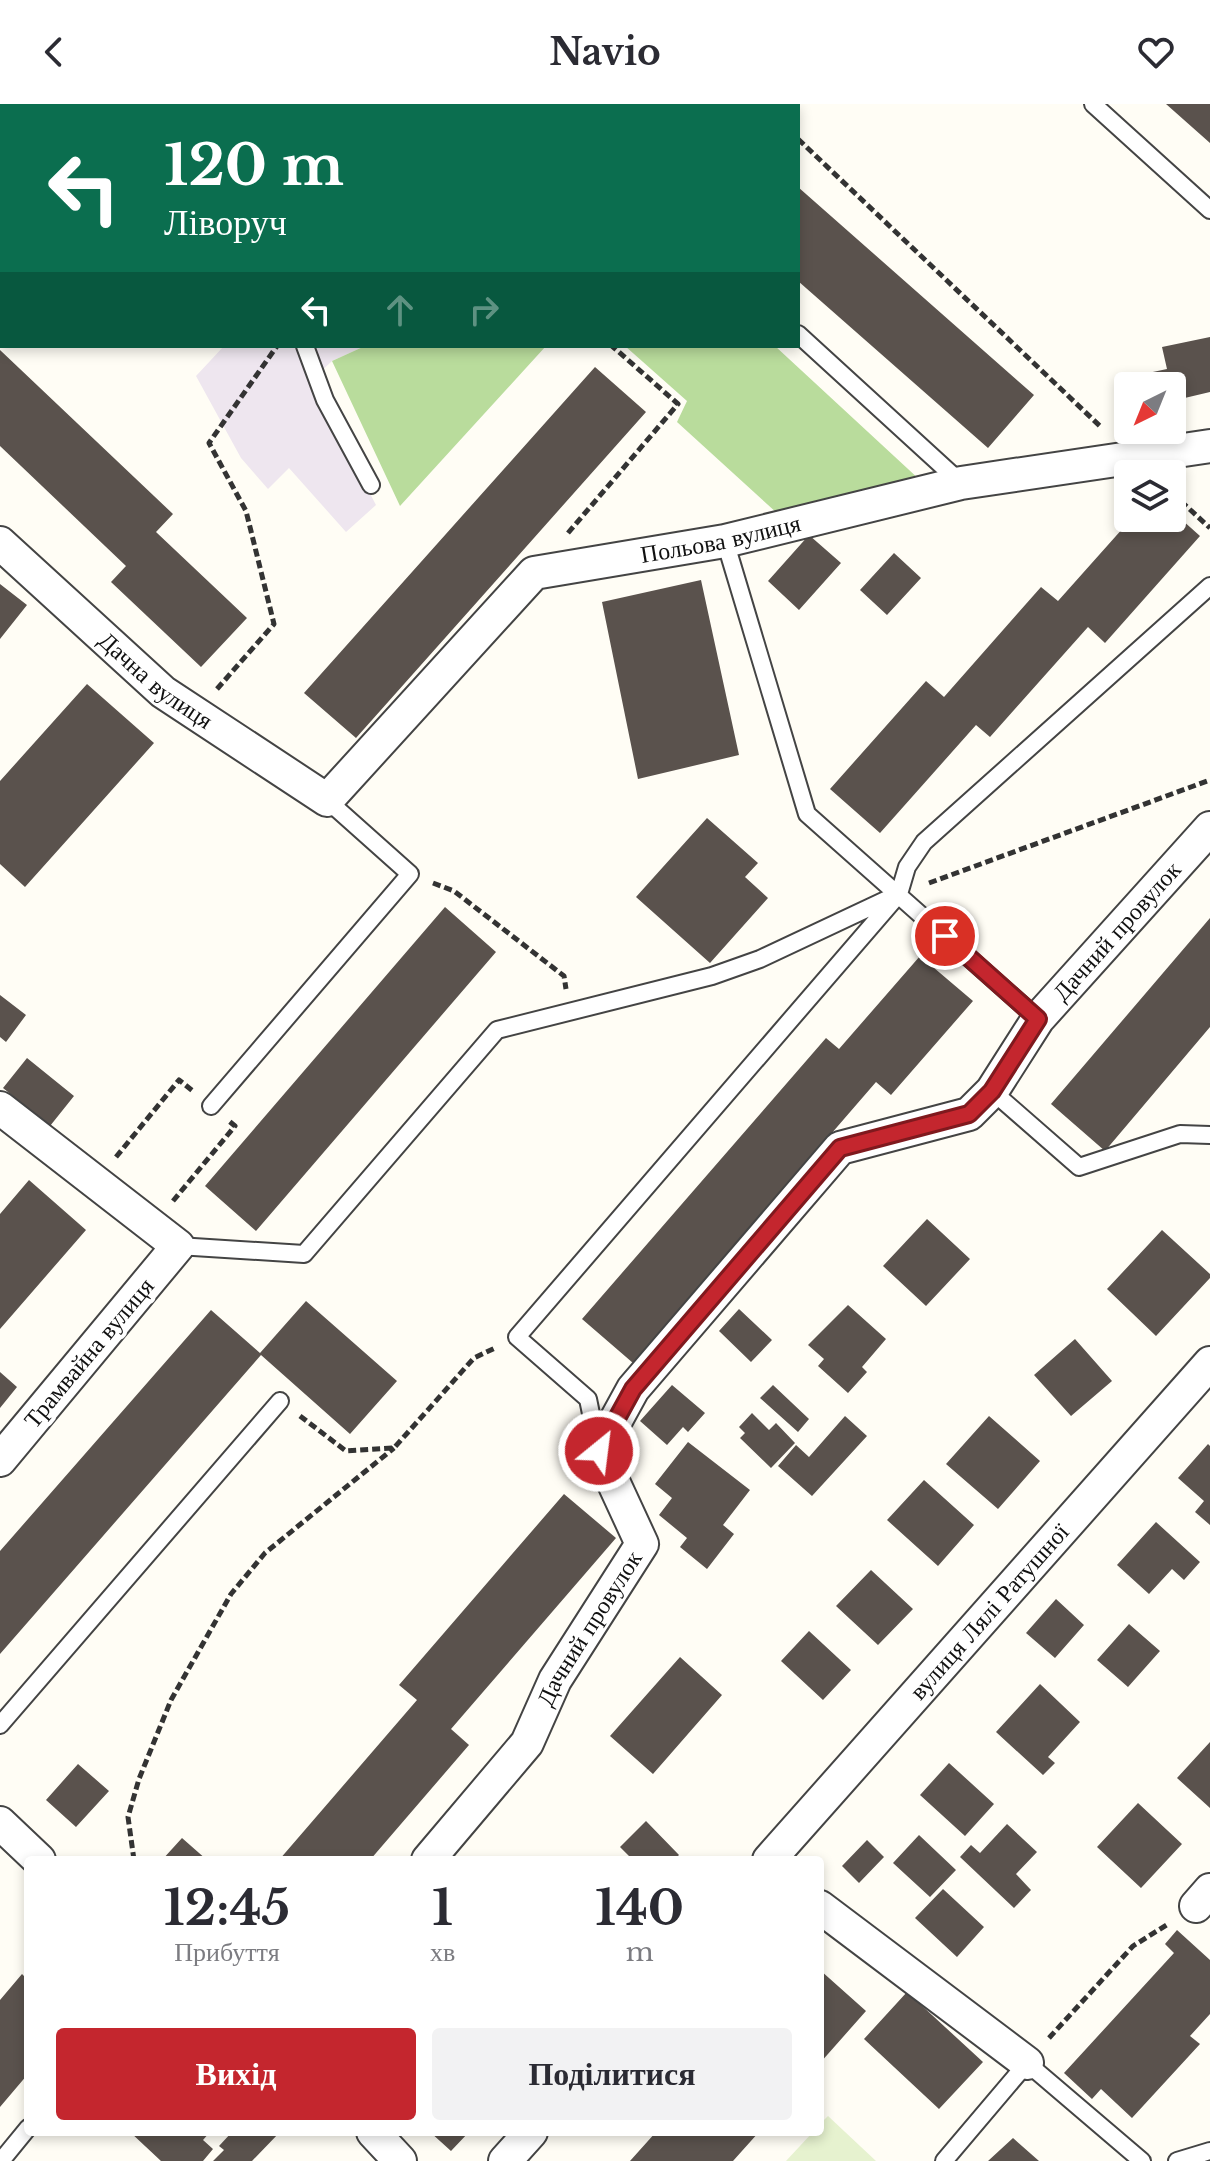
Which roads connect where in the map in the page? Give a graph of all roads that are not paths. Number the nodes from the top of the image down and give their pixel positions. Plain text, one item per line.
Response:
1 (1093, 104) edge
2 (1210, 210) edge
3 (800, 336) edge
4 (306, 348) edge
5 (1210, 446) edge
6 (961, 483) junction
7 (371, 485) dead end
8 (725, 541) junction
9 (0, 543) edge
10 (1210, 586) edge
11 (327, 800) junction
12 (1210, 828) edge
13 (899, 894) junction
14 (1038, 1019) junction
15 (992, 1091) junction
16 (211, 1106) road end
17 (0, 1108) edge
18 (1210, 1135) edge
19 (178, 1246) junction
20 (1210, 1363) edge
21 (280, 1401) road end
22 (599, 1451) junction
23 (0, 1460) edge
24 (0, 1725) edge
25 (0, 1823) edge
26 (35, 1856) edge
27 (431, 1856) edge
28 (773, 1856) edge
29 (824, 1910) edge
30 (1027, 2063) junction
31 (24, 2133) edge
32 (377, 2136) edge
33 (527, 2136) edge
34 (1210, 2151) edge
35 (1, 2161) edge
36 (400, 2161) edge
37 (505, 2161) edge
38 (944, 2161) edge
39 (1142, 2161) edge
40 (1177, 2161) edge

1 - 2 lane
3 - 6 lane
4 - 7 lane
5 - 6 street, Польова вулиця
6 - 8 street, Польова вулиця
8 - 11 street, Польова вулиця
8 - 13 lane
9 - 11 street, Дачна вулиця
10 - 13 lane
11 - 16 lane
12 - 14 street, Дачний провулок
13 - 14 lane
13 - 19 lane
13 - 22 lane
14 - 15 street, Дачний провулок
15 - 18 lane
15 - 22 street, Дачний провулок
17 - 19 street
19 - 23 street, Трамвайна вулиця
20 - 28 street, вулиця Лялі Ратушної
21 - 24 lane
22 - 27 street, Дачний провулок
25 - 26 street
29 - 30 street
30 - 38 lane
30 - 39 lane
31 - 35 lane
32 - 36 street
33 - 37 street
34 - 40 lane

